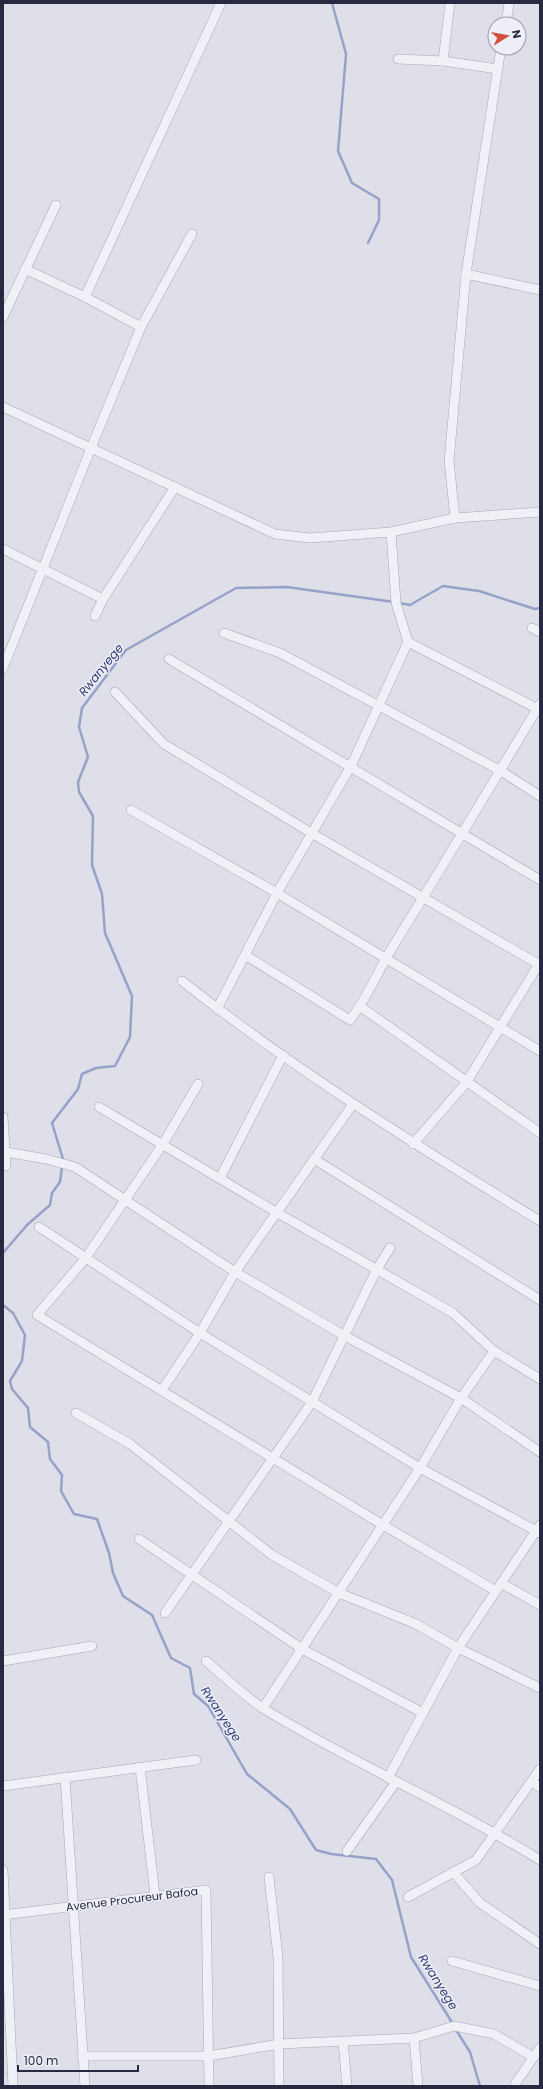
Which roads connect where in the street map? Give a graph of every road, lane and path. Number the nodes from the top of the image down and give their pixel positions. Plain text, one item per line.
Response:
1 (220, 3) edge
2 (450, 3) edge
3 (509, 3) edge
4 (507, 16) edge
5 (500, 56) edge
6 (398, 59) dead end
7 (443, 60) junction
8 (498, 69) junction
9 (56, 205) dead end
10 (192, 234) dead end
11 (25, 269) junction
12 (466, 274) junction
13 (540, 290) edge
14 (85, 297) junction
15 (3, 317) edge
16 (141, 327) junction
17 (3, 407) edge
18 (90, 448) junction
19 (175, 487) junction
20 (540, 512) edge
21 (455, 518) junction
22 (391, 532) junction
23 (3, 549) edge
24 (43, 568) junction
25 (103, 599) junction
26 (95, 616) dead end
27 (224, 633) dead end
28 (408, 642) junction
29 (169, 659) dead end
30 (3, 668) edge
31 (115, 692) dead end
32 (379, 706) junction
33 (539, 708) edge
34 (352, 766) junction
35 (501, 771) junction
36 (540, 796) edge
37 (131, 810) dead end
38 (313, 834) junction
39 (463, 834) junction
40 (540, 880) edge
41 (277, 894) junction
42 (424, 897) junction
43 (245, 956) junction
44 (385, 958) junction
45 (540, 964) edge
46 (182, 981) dead end
47 (360, 1007) junction
48 (217, 1009) junction
49 (500, 1029) junction
50 (540, 1051) edge
51 (283, 1055) junction
52 (466, 1083) junction
53 (198, 1084) dead end
54 (353, 1104) junction
55 (99, 1107) dead end
56 (3, 1117) edge
57 (540, 1133) edge
58 (4, 1134) edge
59 (163, 1144) junction
60 (413, 1144) junction
61 (6, 1152) junction
62 (314, 1159) junction
63 (6, 1166) dead end
64 (220, 1178) junction
65 (126, 1200) junction
66 (276, 1212) junction
67 (540, 1221) edge
68 (39, 1227) dead end
69 (390, 1248) dead end
70 (85, 1259) junction
71 (377, 1269) junction
72 (235, 1272) junction
73 (540, 1300) edge
74 (200, 1333) junction
75 (345, 1336) junction
76 (494, 1351) junction
77 (540, 1379) edge
78 (162, 1390) junction
79 (461, 1398) junction
80 (312, 1402) junction
81 (76, 1413) dead end
82 (540, 1452) edge
83 (273, 1458) junction
84 (420, 1468) junction
85 (229, 1522) junction
86 (383, 1526) junction
87 (539, 1530) edge
88 (139, 1539) dead end
89 (193, 1576) junction
90 (499, 1587) junction
91 (340, 1593) junction
92 (540, 1605) edge
93 (165, 1614) dead end
94 (92, 1646) dead end
95 (458, 1648) junction
96 (302, 1649) junction
97 (3, 1661) edge
98 (206, 1661) dead end
99 (540, 1688) edge
100 (263, 1708) junction
101 (423, 1713) junction
102 (196, 1760) dead end
103 (140, 1768) junction
104 (540, 1769) edge
105 (66, 1777) junction
106 (392, 1780) junction
107 (531, 1782) junction
108 (3, 1786) edge
109 (540, 1787) edge
110 (496, 1833) junction
111 (347, 1851) dead end
112 (540, 1860) edge
113 (3, 1870) edge
114 (453, 1872) junction
115 (269, 1877) dead end
116 (155, 1895) junction
117 (408, 1897) dead end
118 (75, 1905) junction
119 (4, 1915) edge
120 (540, 1944) edge
121 (452, 1961) dead end
122 (540, 1986) edge
123 (414, 2038) junction
124 (343, 2042) junction
125 (279, 2044) junction
126 (7, 2048) edge
127 (540, 2048) edge
128 (82, 2056) junction
129 (210, 2056) junction
130 (533, 2057) junction
131 (515, 2084) dead end
132 (13, 2086) edge
133 (85, 2086) edge
134 (209, 2086) edge
135 (279, 2086) edge
136 (348, 2086) edge
137 (418, 2086) edge

1 - 14 street
2 - 7 street
3 - 4 street
5 - 8 street
6 - 7 street
7 - 8 street
8 - 12 street
9 - 11 street
10 - 16 street
11 - 14 street
11 - 15 street
12 - 13 street
12 - 21 street
14 - 16 street
16 - 18 street
17 - 18 street
18 - 19 street
18 - 24 street
19 - 22 street
19 - 25 street
20 - 21 street
21 - 22 street
22 - 28 street
23 - 24 street
24 - 25 street
24 - 30 street
25 - 26 street
27 - 32 street
28 - 32 street
28 - 33 street
29 - 34 street
31 - 38 street
32 - 34 street
32 - 35 street
33 - 35 street
34 - 38 street
34 - 39 street
35 - 36 street
35 - 39 street
37 - 41 street
38 - 41 street
38 - 42 street
39 - 40 street
39 - 42 street
41 - 43 street
41 - 44 street
42 - 44 street
42 - 45 street
43 - 47 street
43 - 48 street
44 - 47 street
44 - 49 street
45 - 49 street
46 - 48 street
47 - 52 street
48 - 51 street
49 - 50 street
49 - 52 street
51 - 54 street
51 - 64 street
52 - 57 street
52 - 60 street
53 - 59 street
54 - 60 street
54 - 62 street
55 - 59 street
56 - 58 street
58 - 61 street
59 - 64 street
59 - 65 street
60 - 67 street
61 - 63 street
61 - 65 street
62 - 66 street
62 - 73 street
64 - 66 street
65 - 70 street
65 - 72 street
66 - 71 street
66 - 72 street
68 - 70 street
69 - 71 street
70 - 74 street
70 - 78 street
71 - 75 street
71 - 76 street
72 - 74 street
72 - 75 street
74 - 78 street
74 - 80 street
75 - 79 street
75 - 80 street
76 - 77 street
76 - 79 street
78 - 83 street
79 - 82 street
79 - 84 street
80 - 83 street
80 - 84 street
81 - 85 street
83 - 85 street
83 - 86 street
84 - 86 street
84 - 87 street
85 - 89 street
85 - 91 street
86 - 90 street
86 - 91 street
87 - 90 street
88 - 89 street
89 - 93 street
89 - 96 street
90 - 92 street
90 - 95 street
91 - 95 street
91 - 96 street
94 - 97 street
95 - 99 street
95 - 101 street
96 - 100 street
96 - 101 street
98 - 100 street
100 - 106 street
101 - 106 street
102 - 103 street
103 - 105 street
103 - 116 street
104 - 107 street
105 - 108 street
105 - 118 street
106 - 110 street
106 - 111 street
107 - 109 street
107 - 110 street
110 - 112 street
110 - 114 street
113 - 119 street
114 - 117 street
114 - 120 street
115 - 125 street
116 - 118 street, Avenue Procureur Bafoa
116 - 129 street, Avenue Procureur Bafoa
118 - 119 street, Avenue Procureur Bafoa
118 - 128 street
119 - 126 street
121 - 122 street
123 - 124 street
123 - 130 street
123 - 137 street
124 - 125 street
124 - 136 street
125 - 129 street
125 - 135 street
126 - 132 street
127 - 130 street
128 - 129 street
128 - 133 street
129 - 134 street, Avenue Procureur Bafoa
130 - 131 street

